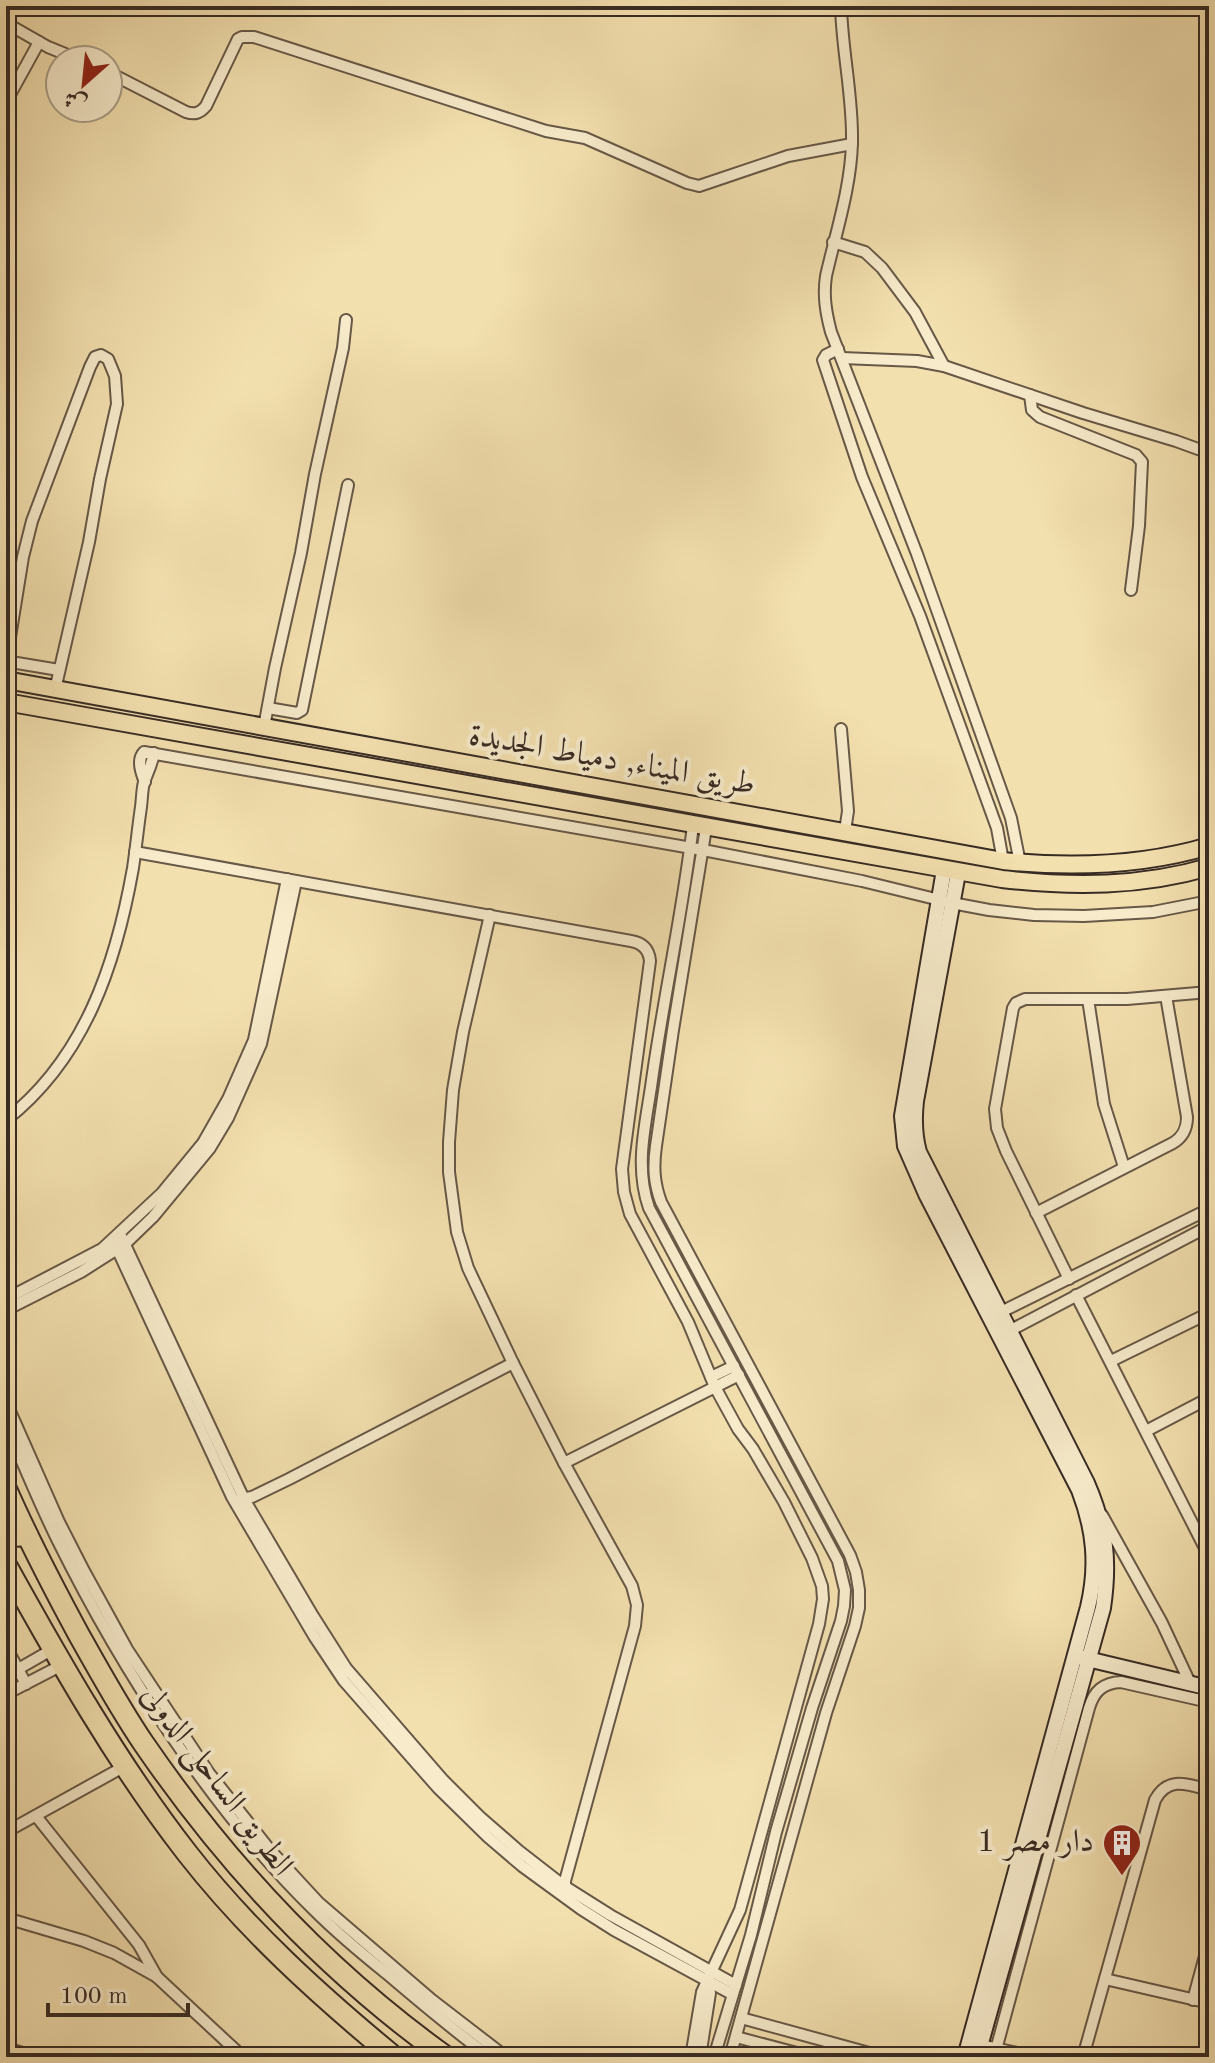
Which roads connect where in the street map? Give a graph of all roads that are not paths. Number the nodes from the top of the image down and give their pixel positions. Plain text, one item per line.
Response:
1 (841, 6) edge
2 (6, 23) edge
3 (39, 42) junction
4 (44, 44) edge
5 (124, 80) edge
6 (6, 102) edge
7 (852, 144) junction
8 (833, 242) junction
9 (346, 320) dead end
10 (840, 354) junction
11 (944, 366) junction
12 (1030, 395) junction
13 (1115, 422) junction
14 (1109, 444) junction
15 (1209, 453) edge
16 (348, 485) dead end
17 (1131, 590) dead end
18 (59, 670) junction
19 (6, 680) edge
20 (55, 690) junction
21 (6, 702) edge
22 (268, 708) junction
23 (264, 727) junction
24 (841, 729) dead end
25 (582, 785) junction
26 (600, 788) junction
27 (578, 805) junction
28 (597, 808) junction
29 (699, 826) junction
30 (845, 831) junction
31 (1209, 846) edge
32 (690, 848) junction
33 (703, 850) junction
34 (135, 852) junction
35 (1012, 862) junction
36 (1209, 867) edge
37 (951, 871) junction
38 (292, 880) junction
39 (945, 901) junction
40 (1209, 901) edge
41 (490, 915) junction
42 (1209, 992) edge
43 (1166, 996) junction
44 (1088, 999) junction
45 (6, 1120) edge
46 (1124, 1167) junction
47 (1209, 1209) edge
48 (1036, 1213) junction
49 (1209, 1226) edge
50 (119, 1242) junction
51 (968, 1265) junction
52 (1069, 1279) junction
53 (1076, 1295) junction
54 (6, 1299) edge
55 (6, 1310) edge
56 (999, 1313) junction
57 (1209, 1313) edge
58 (1009, 1331) junction
59 (1111, 1361) junction
60 (513, 1363) junction
61 (736, 1371) junction
62 (713, 1382) junction
63 (1209, 1398) edge
64 (6, 1402) edge
65 (6, 1424) edge
66 (1146, 1431) junction
67 (564, 1463) junction
68 (238, 1498) junction
69 (9, 1504) edge
70 (1097, 1506) junction
71 (27, 1535) junction
72 (6, 1540) edge
73 (1209, 1556) edge
74 (6, 1565) edge
75 (6, 1647) edge
76 (58, 1657) junction
77 (1081, 1658) junction
78 (18, 1670) junction
79 (6, 1676) edge
80 (1190, 1683) junction
81 (26, 1684) junction
82 (1209, 1688) edge
83 (6, 1694) edge
84 (1209, 1702) edge
85 (125, 1766) junction
86 (1209, 1790) edge
87 (36, 1816) junction
88 (6, 1832) edge
89 (564, 1891) junction
90 (6, 1918) edge
91 (1209, 1941) edge
92 (745, 1952) junction
93 (759, 1955) junction
94 (157, 1977) junction
95 (710, 1977) junction
96 (1105, 1979) junction
97 (734, 1990) junction
98 (1193, 2000) junction
99 (1209, 2003) edge
100 (741, 2018) junction
101 (736, 2037) junction
102 (718, 2044) junction
103 (6, 2048) edge
104 (731, 2053) edge
105 (983, 2054) edge
106 (36, 2057) edge
107 (243, 2057) edge
108 (394, 2057) edge
109 (446, 2057) edge
110 (490, 2057) edge
111 (506, 2057) edge
112 (691, 2057) edge
113 (700, 2057) edge
114 (714, 2057) edge
115 (812, 2057) edge
116 (884, 2057) edge
117 (1036, 2057) edge
118 (1083, 2057) edge

1 - 7 street
2 - 3 street
3 - 4 street
3 - 6 street
5 - 7 street
7 - 8 street
8 - 10 street
8 - 11 street
9 - 22 street
10 - 11 street
10 - 35 street
10 - 35 street
11 - 12 street
12 - 13 street
12 - 14 street
13 - 14 street
13 - 15 street
14 - 17 street
16 - 22 street
18 - 18 street
18 - 20 street
19 - 20 main road, طريق الميناء, دمياط الجديدة
20 - 23 main road, طريق الميناء, دمياط الجديدة
21 - 27 main road, طريق الميناء, دمياط الجديدة
22 - 23 street
23 - 25 main road, طريق الميناء, دمياط الجديدة
24 - 30 street
25 - 26 main road, طريق الميناء, دمياط الجديدة
25 - 27 main road
26 - 28 main road
26 - 30 main road, طريق الميناء, دمياط الجديدة
27 - 28 main road, طريق الميناء, دمياط الجديدة
28 - 29 main road, طريق الميناء, دمياط الجديدة
29 - 32 street
29 - 33 street
29 - 37 main road, طريق الميناء, دمياط الجديدة
30 - 35 main road, طريق الميناء, دمياط الجديدة
31 - 35 main road, طريق الميناء, دمياط الجديدة
32 - 33 street
32 - 34 street
32 - 61 street
33 - 39 street
33 - 93 street
34 - 38 street
34 - 45 street
36 - 37 main road, طريق الميناء, دمياط الجديدة
37 - 39 street
38 - 41 street
38 - 50 street
39 - 40 street
39 - 51 street
41 - 60 street
41 - 62 street
42 - 43 street
43 - 44 street
43 - 46 street
44 - 46 street
44 - 48 street
46 - 48 street
47 - 52 street
48 - 52 street
49 - 53 street
50 - 54 street
50 - 55 street
50 - 68 street
51 - 56 street
51 - 77 street
52 - 56 street
53 - 58 street
53 - 59 street
56 - 58 street
57 - 59 street
58 - 70 street
59 - 66 street
60 - 67 street
60 - 68 street
61 - 62 street
61 - 92 street
62 - 67 street
62 - 95 street
63 - 66 street
64 - 111 street
65 - 110 street
66 - 73 street
67 - 89 street
68 - 89 street
69 - 71 highway, الطريق الساحلى الدولى
70 - 77 street
70 - 80 street
71 - 72 highway
71 - 109 highway, الطريق الساحلى الدولى
74 - 76 highway, الطريق الساحلى الدولى
75 - 78 street
76 - 78 street
76 - 81 street
76 - 85 highway, الطريق الساحلى الدولى
77 - 80 street
77 - 105 street
78 - 79 street
78 - 81 street
80 - 82 street
81 - 83 street
84 - 105 street
85 - 87 street
85 - 108 highway, الطريق الساحلى الدولى
86 - 96 street
87 - 88 street
87 - 94 street
89 - 95 street
90 - 94 street
91 - 98 street
92 - 93 street
92 - 97 street
93 - 100 street
94 - 107 street
95 - 97 street
95 - 112 street
95 - 113 street
96 - 98 street
96 - 118 street
97 - 102 street
98 - 99 street
100 - 101 street
100 - 116 street
101 - 104 street
101 - 115 street
102 - 104 street
102 - 114 street
103 - 106 street
105 - 117 street

